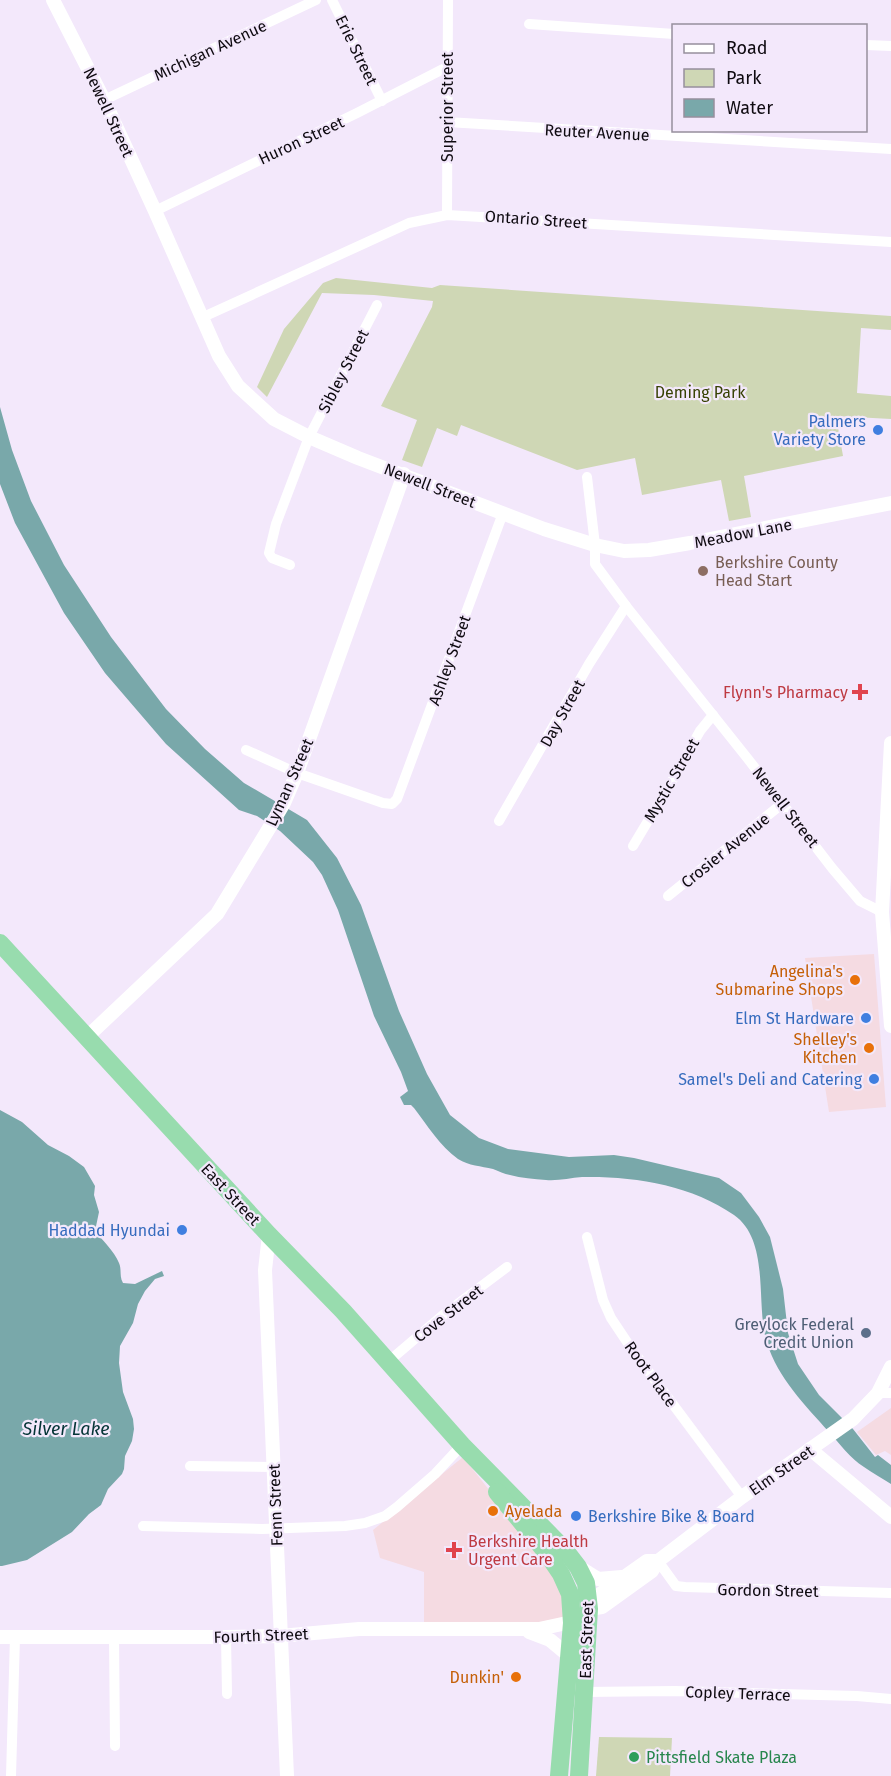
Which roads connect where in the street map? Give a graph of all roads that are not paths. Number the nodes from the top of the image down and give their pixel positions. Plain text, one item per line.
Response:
1 (53, 0) edge
2 (316, 0) edge
3 (332, 0) edge
4 (448, 0) edge
5 (528, 24) dead end
6 (672, 34) edge
7 (867, 45) edge
8 (891, 46) edge
9 (447, 67) junction
10 (104, 100) junction
11 (382, 101) junction
12 (447, 122) junction
13 (891, 149) edge
14 (155, 211) junction
15 (447, 215) junction
16 (891, 242) edge
17 (377, 305) dead end
18 (201, 318) junction
19 (309, 437) junction
20 (404, 474) junction
21 (587, 477) dead end
22 (891, 503) edge
23 (503, 513) junction
24 (595, 545) junction
25 (290, 565) dead end
26 (626, 606) junction
27 (713, 715) junction
28 (891, 743) edge
29 (246, 750) dead end
30 (297, 773) junction
31 (890, 775) edge
32 (783, 803) junction
33 (499, 820) dead end
34 (633, 846) dead end
35 (668, 896) dead end
36 (882, 912) junction
37 (0, 943) edge
38 (888, 960) edge
39 (891, 1026) edge
40 (87, 1037) junction
41 (268, 1235) junction
42 (587, 1237) dead end
43 (507, 1267) dead end
44 (389, 1361) junction
45 (891, 1367) edge
46 (885, 1393) edge
47 (462, 1445) junction
48 (816, 1445) junction
49 (190, 1466) dead end
50 (273, 1467) junction
51 (742, 1497) junction
52 (891, 1517) edge
53 (143, 1526) dead end
54 (276, 1528) junction
55 (658, 1561) junction
56 (578, 1567) junction
57 (624, 1577) junction
58 (891, 1593) edge
59 (589, 1609) junction
60 (572, 1623) junction
61 (521, 1630) junction
62 (280, 1636) junction
63 (0, 1637) edge
64 (15, 1637) junction
65 (114, 1637) junction
66 (226, 1637) junction
67 (568, 1655) junction
68 (584, 1692) junction
69 (227, 1694) dead end
70 (891, 1699) edge
71 (115, 1746) dead end
72 (11, 1776) edge
73 (287, 1776) edge
74 (559, 1776) edge
75 (579, 1776) edge

1 - 10 street, Newell Street
2 - 10 street, Michigan Avenue
3 - 11 street, Erie Street
4 - 9 street, Superior Street
5 - 6 street
7 - 8 street
9 - 11 street, Huron Street
9 - 12 street, Superior Street
10 - 14 street, Newell Street
11 - 14 street, Huron Street
12 - 13 street, Reuter Avenue
12 - 15 street, Superior Street
14 - 18 street, Newell Street
15 - 16 street, Ontario Street
15 - 18 street, Ontario Street
17 - 19 street, Sibley Street
18 - 19 street, Newell Street
19 - 20 street, Newell Street
19 - 25 street, Sibley Street
20 - 23 street, Newell Street
20 - 30 street, Lyman Street
21 - 24 street
22 - 24 street, Meadow Lane
23 - 24 street, Newell Street
23 - 30 street, Ashley Street
24 - 26 street, Newell Street
26 - 27 street, Newell Street
26 - 33 street, Day Street
27 - 32 street, Newell Street
27 - 34 street, Mystic Street
28 - 31 street
29 - 30 street
30 - 40 street, Lyman Street
31 - 36 street
32 - 35 street, Crosier Avenue
32 - 36 street, Newell Street
36 - 38 street
37 - 40 highway, East Street
38 - 39 street
40 - 41 highway, East Street
41 - 44 highway, East Street
41 - 50 street, Fenn Street
42 - 51 street, Root Place
43 - 44 street, Cove Street
44 - 47 highway, East Street
45 - 46 street, Elm Street
46 - 48 street, Elm Street
47 - 54 street
47 - 56 highway, East Street
47 - 60 highway, East Street
48 - 51 street, Elm Street
48 - 52 street
49 - 50 street
50 - 54 street, Fenn Street
51 - 55 street, Elm Street
53 - 54 street
54 - 62 street, Fenn Street
55 - 57 street, Elm Street
55 - 58 street, Gordon Street
55 - 59 street, Elm Street
56 - 57 street
56 - 59 highway, East Street
57 - 59 street, Elm Street
59 - 60 street, Fourth Street
59 - 68 highway, East Street
60 - 61 street, Fourth Street
60 - 67 highway, East Street
61 - 62 street, Fourth Street
61 - 67 street, Fourth Street
62 - 66 street, Fourth Street
62 - 73 street, Fenn Street
63 - 64 street, Fourth Street
64 - 65 street, Fourth Street
64 - 72 street
65 - 66 street, Fourth Street
65 - 71 street
66 - 69 street
67 - 74 highway, East Street
68 - 70 street, Copley Terrace
68 - 75 highway, East Street

